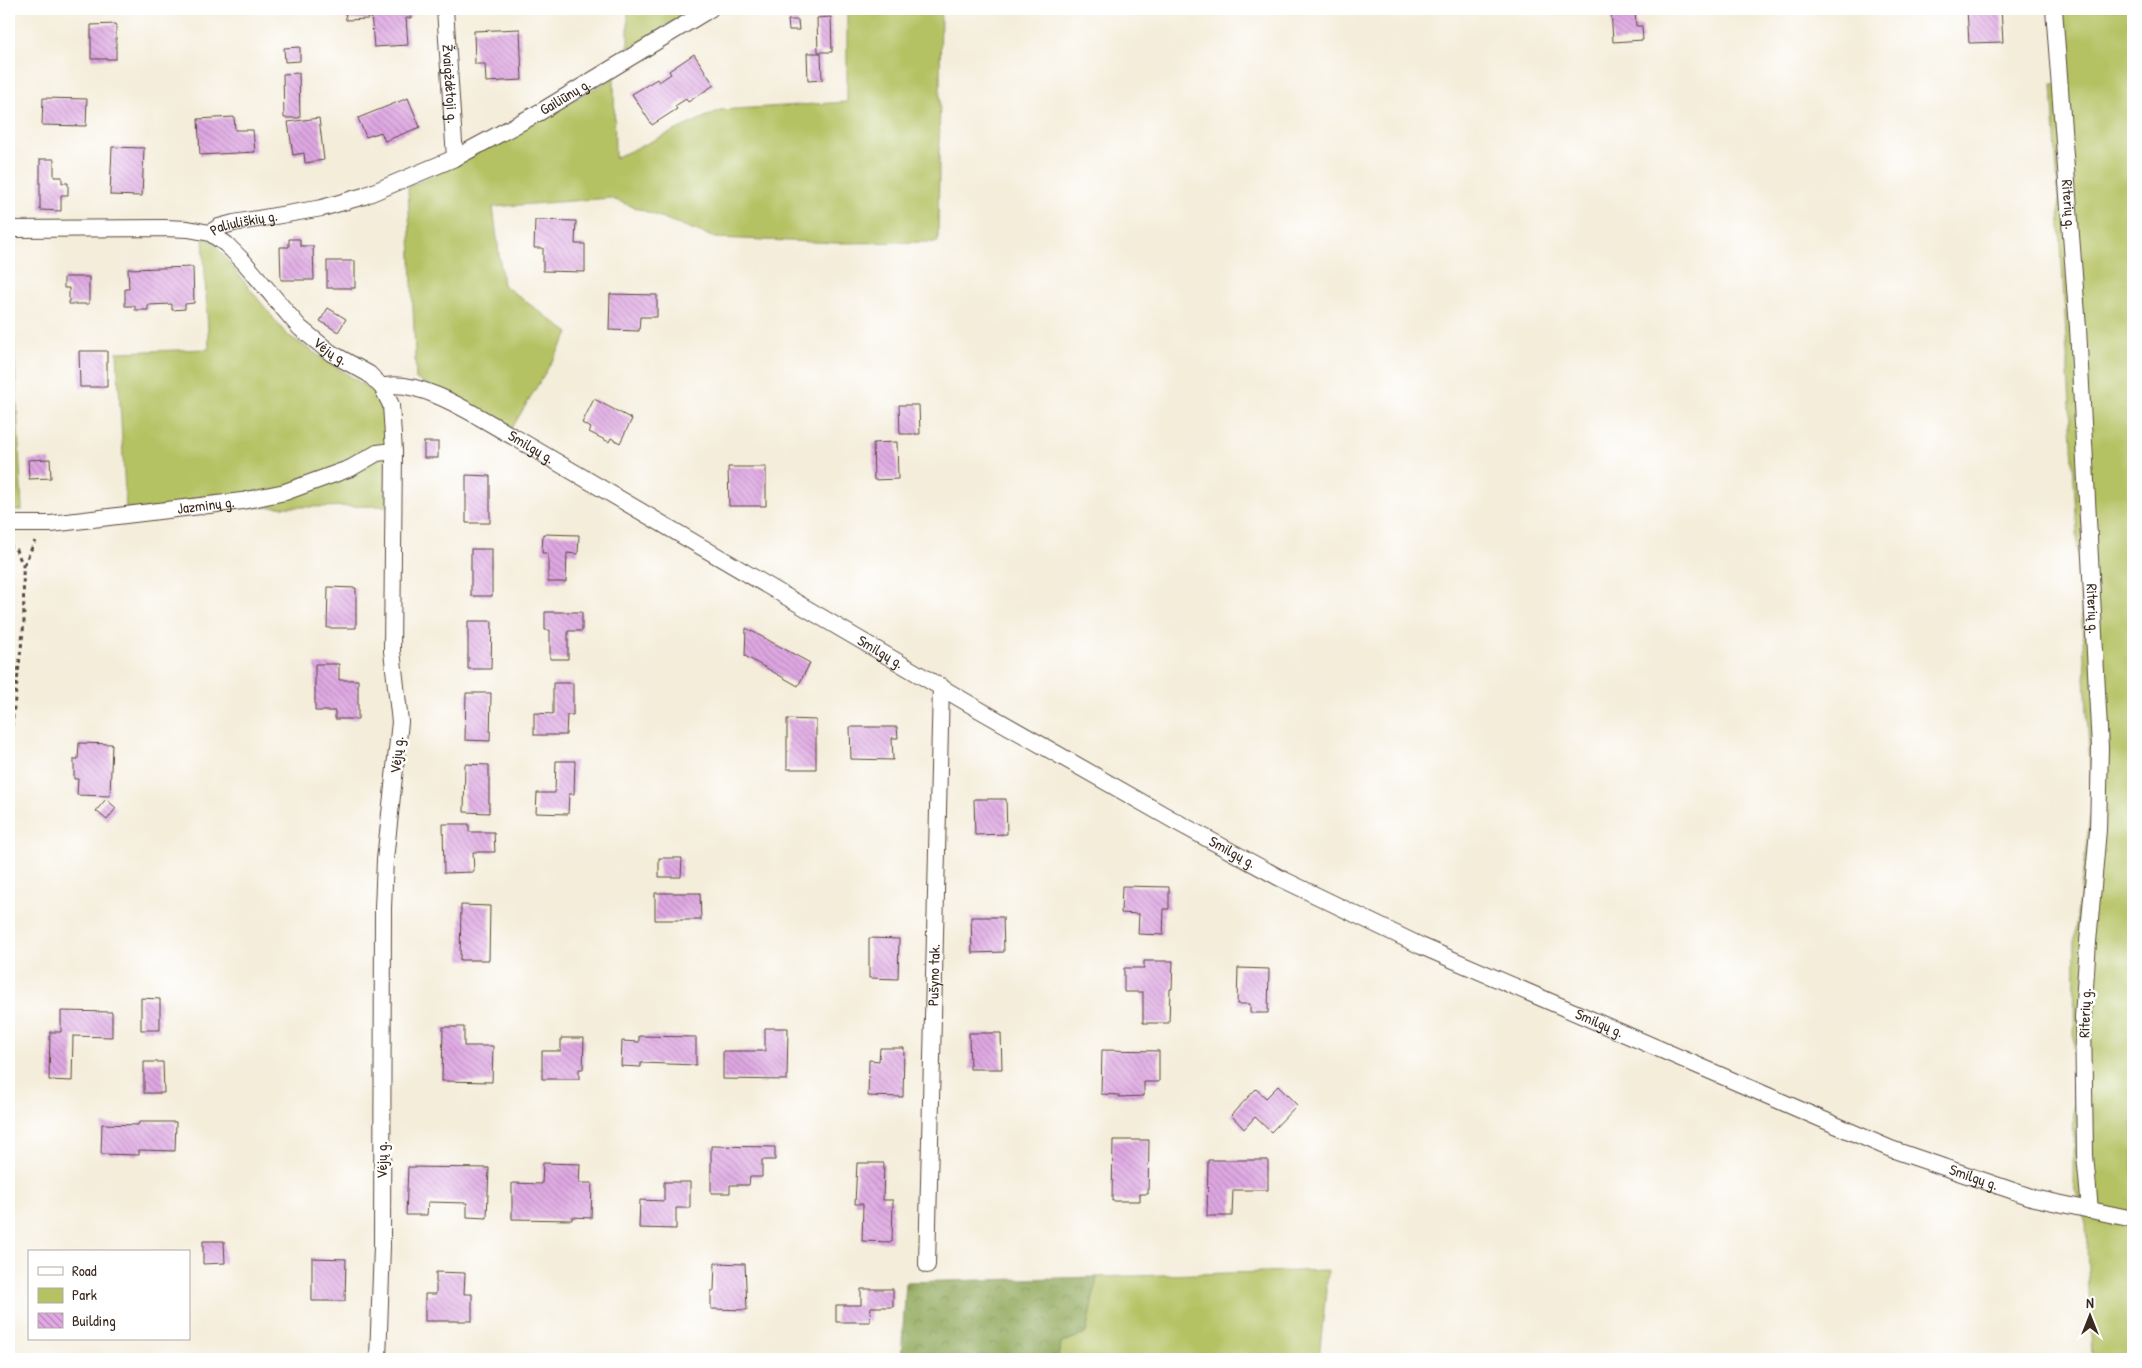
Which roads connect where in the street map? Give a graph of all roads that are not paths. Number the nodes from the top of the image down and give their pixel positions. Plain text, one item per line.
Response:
1 (445, 9) edge
2 (710, 9) edge
3 (2054, 9) edge
4 (456, 158) junction
5 (415, 175) joint
6 (9, 228) edge
7 (210, 233) junction
8 (382, 386) junction
9 (394, 451) junction
10 (9, 524) edge
11 (941, 686) junction
12 (2090, 1210) junction
13 (2133, 1219) edge
14 (927, 1265) dead end
15 (378, 1359) edge

1 - 4 street, Žvaigždėtoji g.
2 - 4 street, Gailiūnų g.
3 - 12 street, Riterių g.
4 - 5 street, Gailiūnų g.
5 - 7 street, Paliuliškių g.
6 - 7 street, Paliuliškių g.
7 - 8 street, Vėjų g.
8 - 9 street, Vėjų g.
8 - 11 street, Smilgų g.
9 - 10 street, Jazminų g.
9 - 15 street, Vėjų g.
11 - 12 street, Smilgų g.
11 - 14 street, Pušyno tak.
12 - 13 street, Smilgų g.

